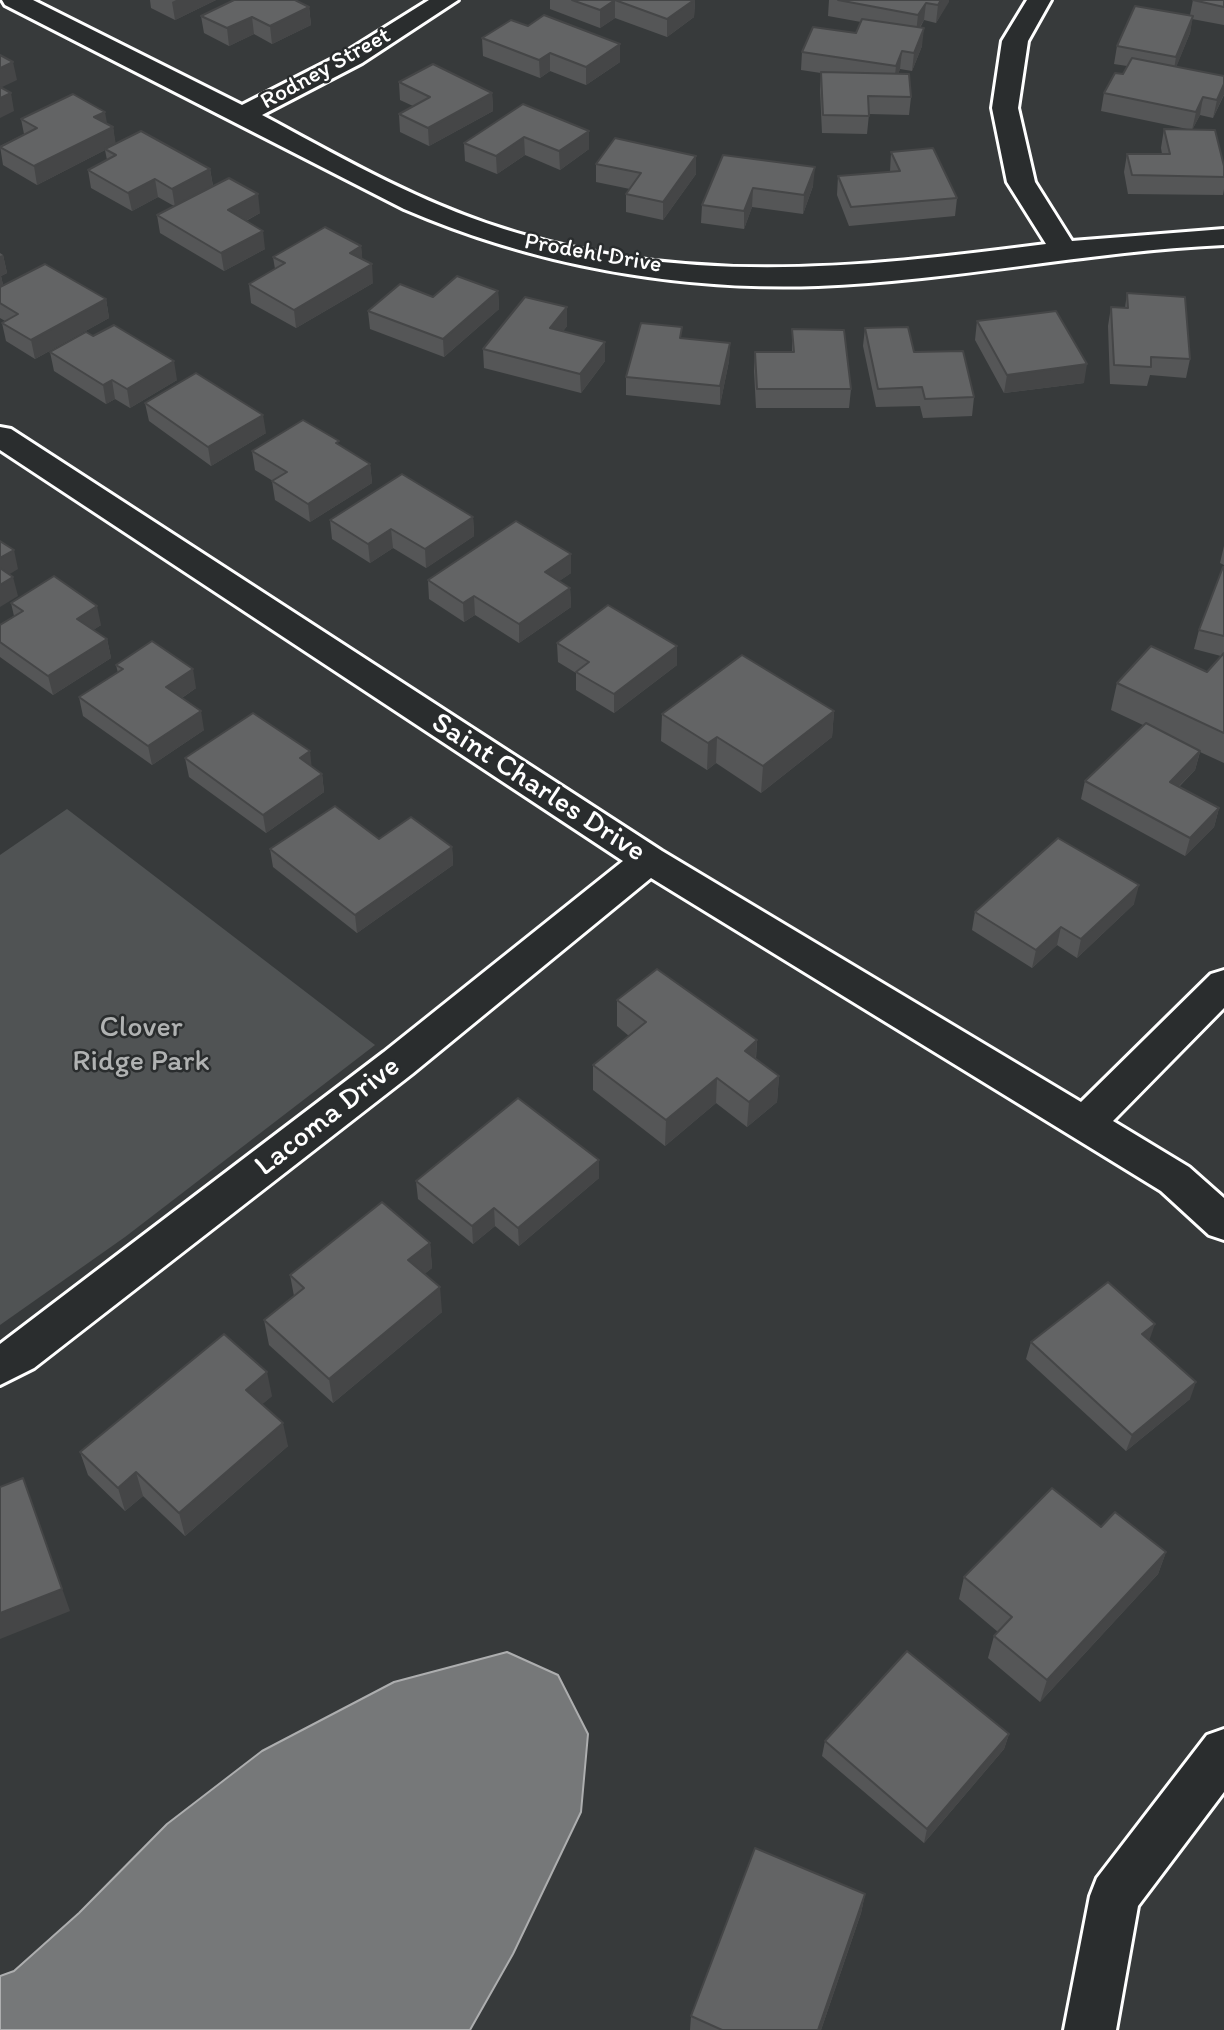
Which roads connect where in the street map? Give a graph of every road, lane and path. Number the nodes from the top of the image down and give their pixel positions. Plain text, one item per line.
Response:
1 (14, 0) edge
2 (446, 0) edge
3 (1039, 0) edge
4 (242, 115) junction
5 (1224, 237) edge
6 (1063, 249) junction
7 (0, 436) edge
8 (649, 860) junction
9 (1224, 984) edge
10 (1085, 1124) junction
11 (1224, 1223) edge
12 (0, 1366) edge
13 (1224, 1752) edge
14 (1090, 2030) edge

1 - 4 street, Prodehl Drive
2 - 4 street, Rodney Street
3 - 6 street
4 - 6 street, Prodehl Drive
5 - 6 street, Prodehl Drive
7 - 8 street, Saint Charles Drive
8 - 10 street, Saint Charles Drive
8 - 12 street, Lacoma Drive
9 - 10 street
10 - 11 street, Saint Charles Drive
13 - 14 street

